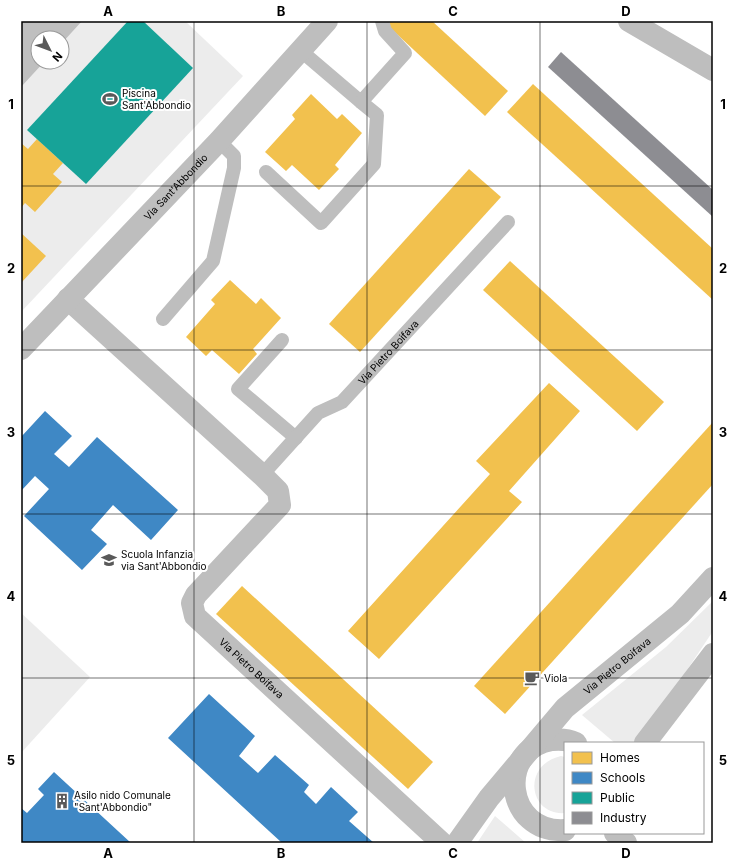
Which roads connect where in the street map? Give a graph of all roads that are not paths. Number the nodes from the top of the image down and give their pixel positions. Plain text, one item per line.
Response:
1 (327, 21) edge
2 (382, 21) edge
3 (629, 21) edge
4 (300, 50) junction
5 (713, 70) edge
6 (361, 102) junction
7 (220, 141) junction
8 (266, 172) dead end
9 (508, 222) dead end
10 (68, 299) junction
11 (163, 319) dead end
12 (282, 340) dead end
13 (21, 349) edge
14 (296, 438) junction
15 (262, 475) junction
16 (713, 578) edge
17 (713, 654) edge
18 (572, 742) edge
19 (646, 742) edge
20 (525, 756) junction
21 (564, 830) edge
22 (574, 834) edge
23 (616, 834) edge
24 (442, 843) edge
25 (457, 843) edge
26 (564, 843) edge
27 (626, 843) edge

1 - 4 street, Via Sant'Abbondio
2 - 6 lane
3 - 5 street
4 - 6 lane
4 - 7 street, Via Sant'Abbondio
6 - 8 lane
7 - 10 street, Via Sant'Abbondio
7 - 11 lane
9 - 14 lane, Via Pietro Boifava
10 - 13 street, Via Sant'Abbondio
10 - 15 street, Via Pietro Boifava
12 - 14 lane
14 - 15 lane, Via Pietro Boifava
15 - 24 street, Via Pietro Boifava
16 - 20 street, Via Pietro Boifava
17 - 19 street
18 - 20 street, Via Pietro Boifava
20 - 21 street, Via Pietro Boifava
20 - 25 street, Via Pietro Boifava
22 - 26 street
23 - 27 street

